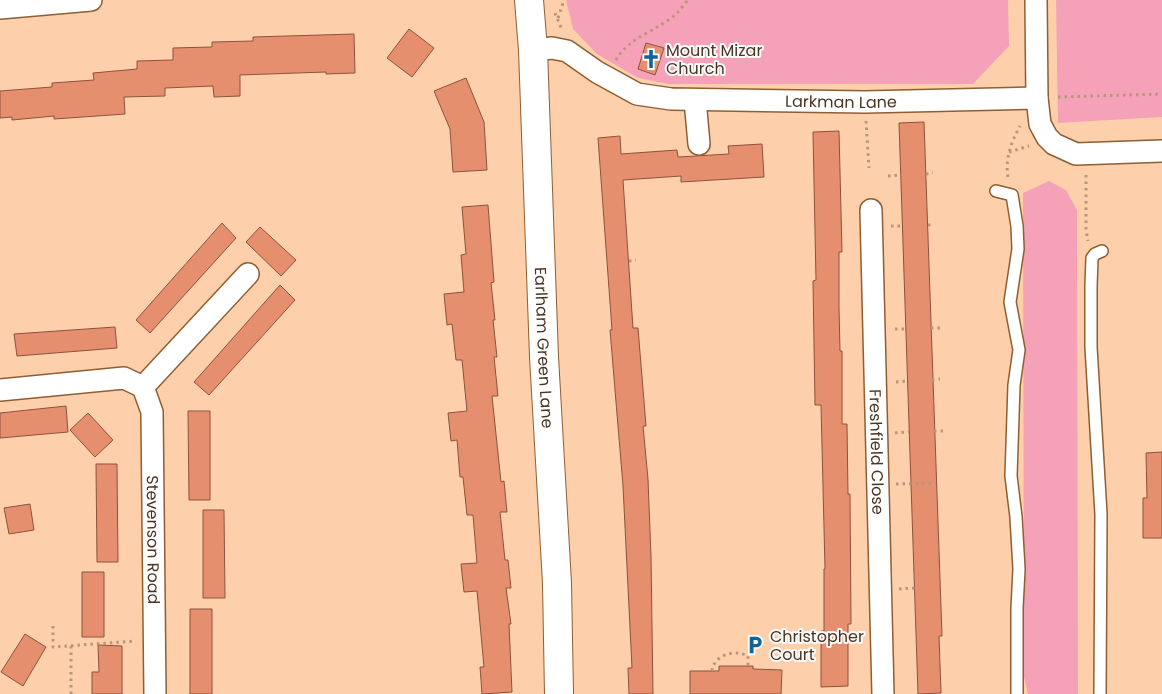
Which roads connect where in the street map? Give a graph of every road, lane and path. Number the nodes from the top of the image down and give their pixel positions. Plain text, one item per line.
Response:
1 (91, 0) edge
2 (529, 0) edge
3 (564, 0) edge
4 (688, 0) edge
5 (1036, 0) edge
6 (0, 8) edge
7 (558, 19) dead end
8 (533, 50) junction
9 (607, 78) junction
10 (1162, 94) edge
11 (1037, 98) junction
12 (695, 100) junction
13 (865, 102) junction
14 (699, 144) dead end
15 (1162, 152) edge
16 (1086, 154) junction
17 (869, 168) dead end
18 (933, 173) dead end
19 (926, 174) dead end
20 (901, 175) dead end
21 (888, 176) dead end
22 (996, 191) dead end
23 (1012, 195) junction
24 (871, 210) dead end
25 (928, 225) dead end
26 (934, 225) dead end
27 (1102, 251) dead end
28 (1092, 258) junction
29 (636, 260) dead end
30 (629, 261) dead end
31 (248, 274) dead end
32 (931, 328) dead end
33 (940, 328) dead end
34 (940, 379) dead end
35 (932, 380) dead end
36 (143, 388) junction
37 (0, 390) edge
38 (934, 431) dead end
39 (943, 431) dead end
40 (936, 483) dead end
41 (911, 484) dead end
42 (53, 626) dead end
43 (156, 639) junction
44 (71, 646) junction
45 (748, 666) dead end
46 (712, 671) dead end
47 (71, 694) edge
48 (155, 694) edge
49 (558, 694) edge
50 (883, 694) edge
51 (1017, 694) edge
52 (1100, 694) edge

1 - 6 street
2 - 8 street, Earlham Green Lane
3 - 7 path
4 - 9 path
5 - 11 street
8 - 9 street, Larkman Lane
8 - 49 street, Earlham Green Lane
9 - 12 street, Larkman Lane
10 - 11 path
11 - 13 street, Larkman Lane
11 - 16 street
11 - 23 path
12 - 13 street, Larkman Lane
12 - 14 street
13 - 17 path
15 - 16 street
16 - 28 path
18 - 19 path
20 - 21 path
22 - 23 lane
23 - 51 lane
24 - 50 street, Freshfield Close
25 - 26 path
27 - 28 lane
28 - 52 lane
29 - 30 path
31 - 36 street
32 - 33 path
34 - 35 path
36 - 37 street
36 - 43 street, Stevenson Road
38 - 39 path
40 - 41 path
42 - 44 path
43 - 44 path
43 - 48 street, Stevenson Road
44 - 47 path
45 - 46 path

